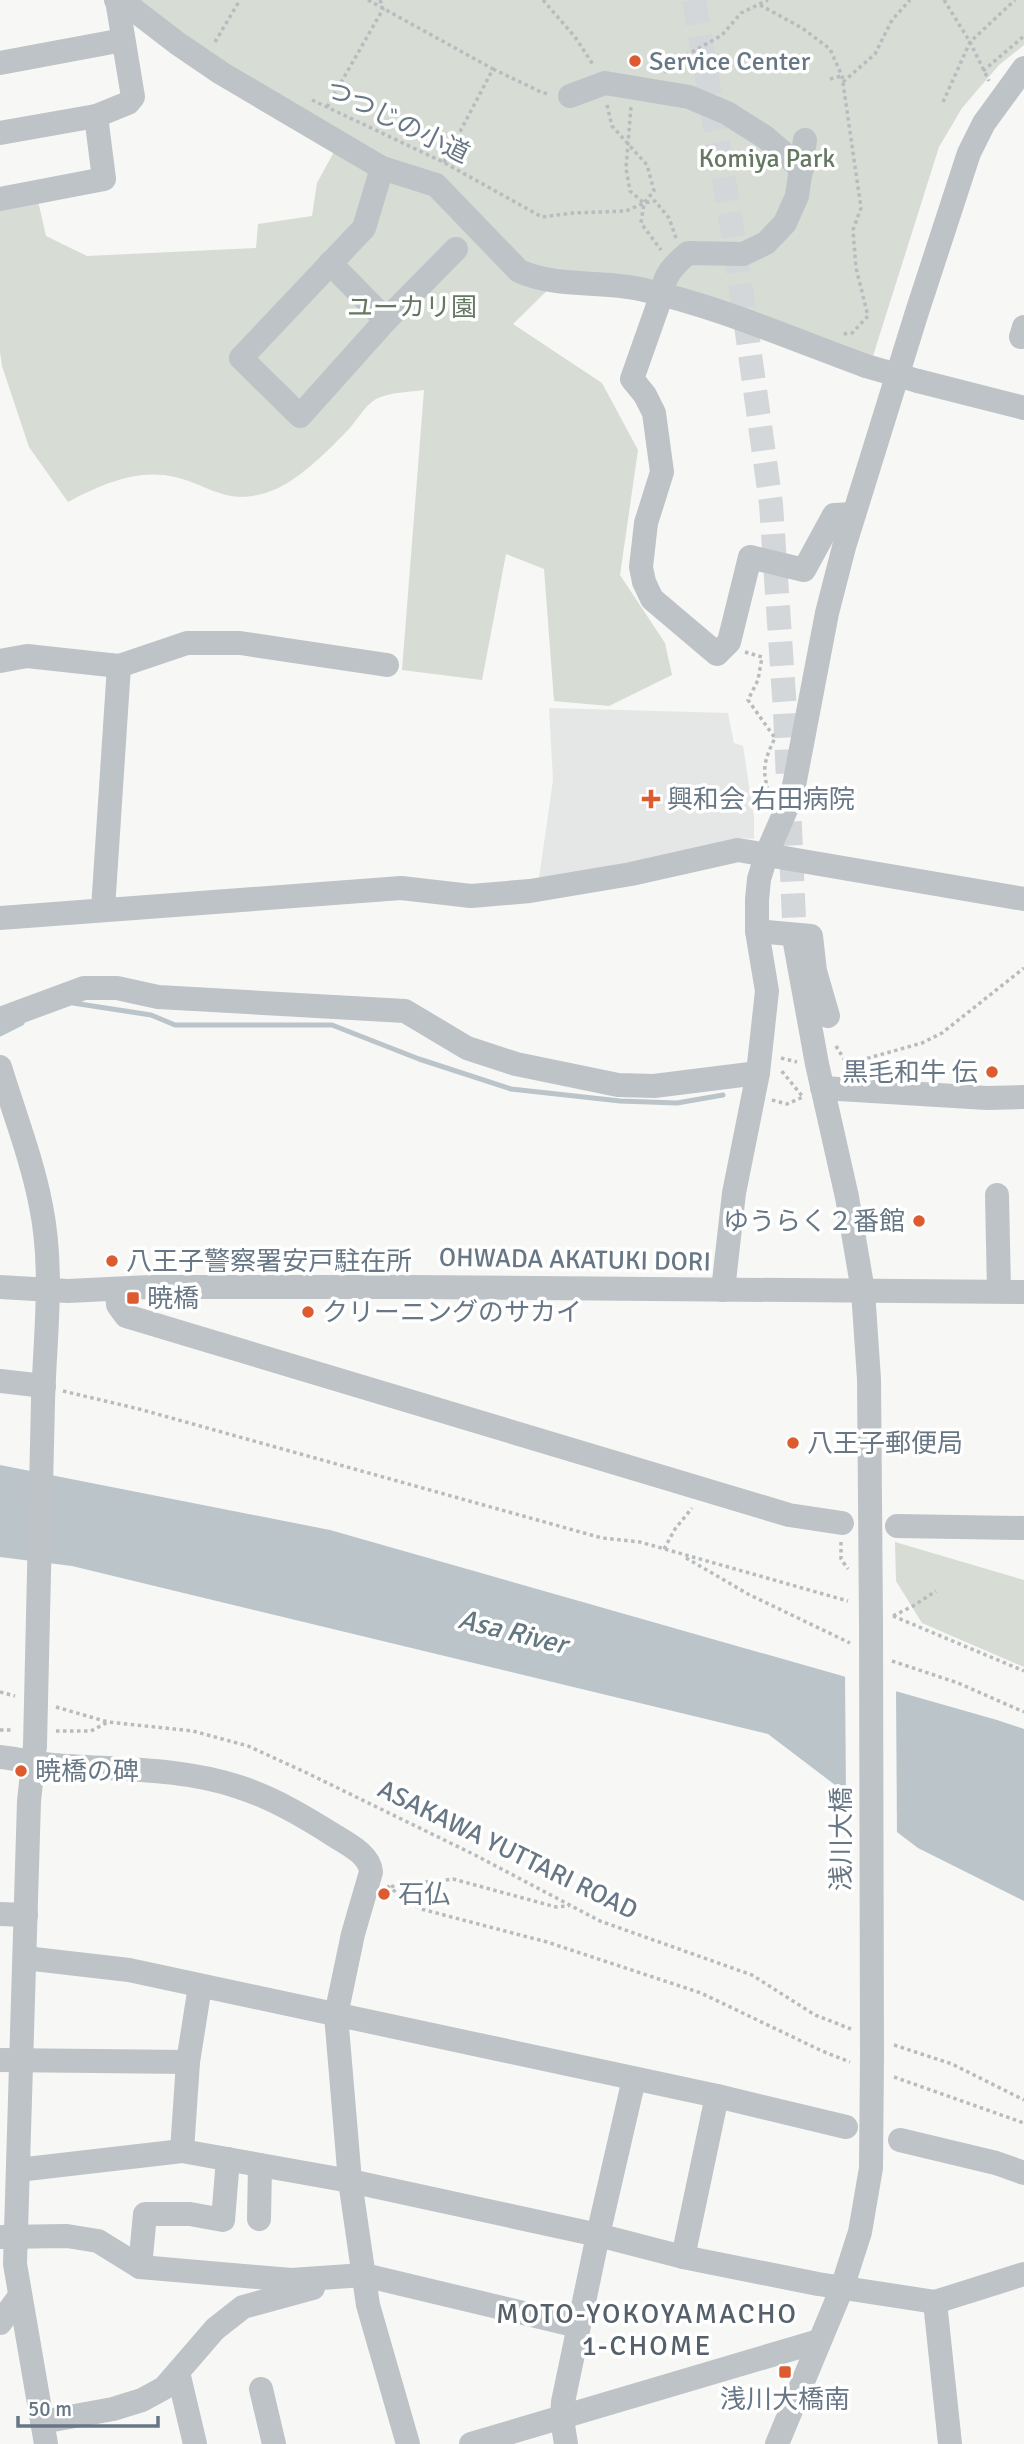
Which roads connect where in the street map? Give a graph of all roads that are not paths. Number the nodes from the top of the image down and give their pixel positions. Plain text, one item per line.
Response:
1 (116, 0) edge
2 (123, 40) junction
3 (0, 63) edge
4 (1024, 68) edge
5 (570, 96) dead end
6 (96, 116) junction
7 (0, 133) edge
8 (804, 140) dead end
9 (382, 168) junction
10 (802, 169) junction
11 (0, 199) edge
12 (456, 249) dead end
13 (330, 263) junction
14 (663, 287) junction
15 (386, 320) junction
16 (1024, 408) edge
17 (854, 514) junction
18 (0, 662) edge
19 (387, 665) dead end
20 (119, 666) junction
21 (767, 853) junction
22 (1024, 899) edge
23 (103, 909) junction
24 (0, 918) edge
25 (757, 931) junction
26 (795, 943) tunnel mouth
27 (828, 1016) dead end
28 (0, 1019) edge
29 (0, 1067) edge
30 (762, 1074) junction
31 (813, 1092) junction
32 (1024, 1097) edge
33 (997, 1195) dead end
34 (0, 1287) edge
35 (47, 1290) junction
36 (723, 1290) junction
37 (117, 1291) junction
38 (863, 1291) junction
39 (999, 1291) junction
40 (1024, 1292) edge
41 (0, 1381) edge
42 (48, 1392) junction
43 (897, 1526) dead end
44 (1024, 1528) edge
45 (841, 1529) road end
46 (35, 1753) junction
47 (0, 1757) edge
48 (0, 1914) edge
49 (26, 1914) junction
50 (25, 1958) junction
51 (200, 1986) junction
52 (336, 2015) junction
53 (10, 2060) edge
54 (188, 2062) junction
55 (634, 2079) junction
56 (717, 2096) junction
57 (846, 2127) dead end
58 (900, 2140) dead end
59 (182, 2151) junction
60 (228, 2159) junction
61 (260, 2165) junction
62 (18, 2170) junction
63 (1024, 2173) edge
64 (350, 2181) junction
65 (259, 2219) dead end
66 (598, 2235) junction
67 (8, 2237) edge
68 (683, 2257) junction
69 (140, 2267) junction
70 (7, 2270) edge
71 (1024, 2274) edge
72 (364, 2275) junction
73 (842, 2288) junction
74 (20, 2297) junction
75 (935, 2302) junction
76 (0, 2323) edge
77 (578, 2326) junction
78 (819, 2342) junction
79 (178, 2372) junction
80 (261, 2389) dead end
81 (562, 2419) junction
82 (44, 2433) edge
83 (195, 2444) edge
84 (274, 2444) edge
85 (408, 2444) edge
86 (471, 2444) edge
87 (566, 2444) edge
88 (777, 2444) edge
89 (950, 2444) edge

1 - 2 street
1 - 9 street
2 - 3 street
2 - 6 street
4 - 17 street
5 - 10 street
6 - 7 street
6 - 11 street
8 - 10 street
9 - 13 street
9 - 14 street
10 - 14 street
12 - 15 street
13 - 15 street
13 - 15 street
14 - 16 street, bridge
14 - 17 street
17 - 21 street
18 - 20 street
19 - 20 street
20 - 23 street
21 - 22 street
21 - 23 street
21 - 25 street
23 - 24 street
25 - 27 street
25 - 30 street
26 - 31 street, 浅川大橋
28 - 30 street
29 - 35 street
30 - 36 street
31 - 32 street
31 - 38 street, 浅川大橋
33 - 39 street
34 - 35 street, OHWADA AKATUKI DORI
35 - 37 street, OHWADA AKATUKI DORI
35 - 42 street
36 - 37 street, OHWADA AKATUKI DORI
36 - 38 street, OHWADA AKATUKI DORI
37 - 45 street
38 - 39 street, OHWADA AKATUKI DORI
38 - 73 street, 浅川大橋, bridge
39 - 40 street, OHWADA AKATUKI DORI
41 - 42 street
42 - 46 street, bridge
43 - 44 street
46 - 47 street
46 - 49 street
46 - 52 street
48 - 49 street
49 - 50 street
50 - 51 street
50 - 53 street
51 - 52 street
51 - 54 street
52 - 55 street
52 - 64 street
53 - 54 street
53 - 62 street
54 - 59 street
55 - 56 street
55 - 66 street
56 - 57 street
56 - 68 street
58 - 63 street
59 - 60 street
59 - 62 street
60 - 61 street
60 - 69 street
61 - 64 street
61 - 65 street
62 - 67 street
64 - 66 street
64 - 72 street
66 - 68 street
66 - 77 street
67 - 69 street
67 - 70 street
68 - 73 street
69 - 72 street
70 - 74 street
71 - 75 street
72 - 77 street
72 - 79 street
72 - 85 street
73 - 75 street
73 - 78 street, 浅川大橋
74 - 76 street
74 - 82 street
75 - 89 street
77 - 81 street
78 - 81 street
78 - 88 street, 浅川大橋
79 - 82 street
79 - 83 street
80 - 84 street
81 - 86 street
81 - 87 street

